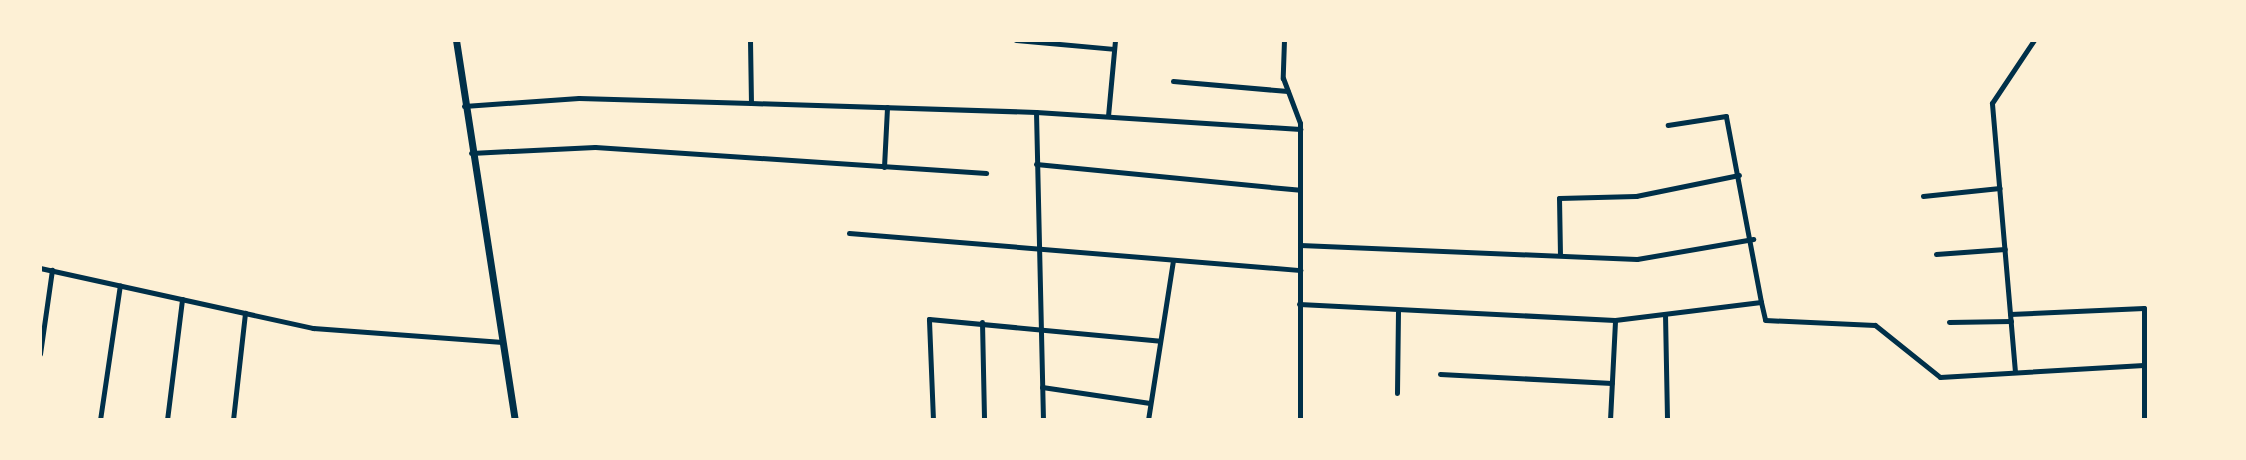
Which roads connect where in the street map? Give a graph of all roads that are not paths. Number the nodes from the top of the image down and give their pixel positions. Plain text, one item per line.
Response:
1 (456, 40) edge
2 (750, 40) edge
3 (1016, 40) edge
4 (1115, 40) edge
5 (1284, 40) edge
6 (2034, 40) edge
7 (1114, 49) junction
8 (1173, 81) dead end
9 (1288, 91) junction
10 (751, 102) junction
11 (464, 106) junction
12 (887, 107) junction
13 (1036, 112) junction
14 (1108, 116) junction
15 (1668, 125) dead end
16 (1300, 129) junction
17 (471, 153) junction
18 (1036, 164) junction
19 (884, 167) junction
20 (986, 173) dead end
21 (1739, 175) junction
22 (2000, 188) junction
23 (1300, 190) junction
24 (1923, 196) dead end
25 (849, 233) dead end
26 (1753, 239) junction
27 (1300, 245) junction
28 (2005, 249) junction
29 (1040, 250) junction
30 (1936, 254) dead end
31 (1560, 255) junction
32 (1173, 260) junction
33 (40, 268) edge
34 (52, 270) junction
35 (1300, 270) junction
36 (120, 285) junction
37 (182, 299) junction
38 (1761, 302) junction
39 (1299, 304) junction
40 (1398, 312) junction
41 (245, 313) junction
42 (1665, 314) junction
43 (2011, 317) junction
44 (1615, 320) junction
45 (982, 322) junction
46 (1949, 322) dead end
47 (1039, 326) junction
48 (1160, 341) junction
49 (502, 342) junction
50 (40, 354) edge
51 (2144, 365) junction
52 (2015, 372) junction
53 (1440, 374) dead end
54 (1612, 383) junction
55 (1042, 387) junction
56 (1397, 393) dead end
57 (1150, 404) junction
58 (100, 420) edge
59 (167, 420) edge
60 (233, 420) edge
61 (515, 420) edge
62 (933, 420) edge
63 (984, 420) edge
64 (1043, 420) edge
65 (1148, 420) edge
66 (1300, 420) edge
67 (1610, 420) edge
68 (1667, 420) edge
69 (2144, 420) edge

1 - 11 street
2 - 10 street
3 - 7 street
4 - 7 street
5 - 9 street
6 - 22 street
7 - 14 street
8 - 9 street
9 - 16 street
10 - 11 street
10 - 12 street
11 - 17 street
12 - 13 street
12 - 19 street
13 - 14 street
13 - 18 street
14 - 16 street
15 - 21 street
16 - 23 street
17 - 19 street
17 - 49 street
18 - 23 street
18 - 29 street
19 - 20 street
21 - 26 street
21 - 31 street
22 - 24 street
22 - 28 street
23 - 27 street
25 - 29 street
26 - 31 street
26 - 38 street
27 - 31 street
27 - 35 street
28 - 30 street
28 - 43 street
29 - 32 street
29 - 47 street
32 - 35 street
32 - 48 street
33 - 34 street
34 - 36 street
34 - 50 street
35 - 39 street
36 - 37 street
36 - 58 street
37 - 41 street
37 - 59 street
38 - 42 street
38 - 52 street
39 - 40 street
39 - 66 street
40 - 44 street
40 - 56 street
41 - 49 street
41 - 60 street
42 - 44 street
42 - 68 street
43 - 46 street
43 - 51 street
43 - 52 street
44 - 54 street
45 - 47 street
45 - 62 street
45 - 63 street
47 - 48 street
47 - 55 street
48 - 57 street
49 - 61 street
51 - 52 street
51 - 69 street
53 - 54 street
54 - 67 street
55 - 57 street
55 - 64 street
57 - 65 street

